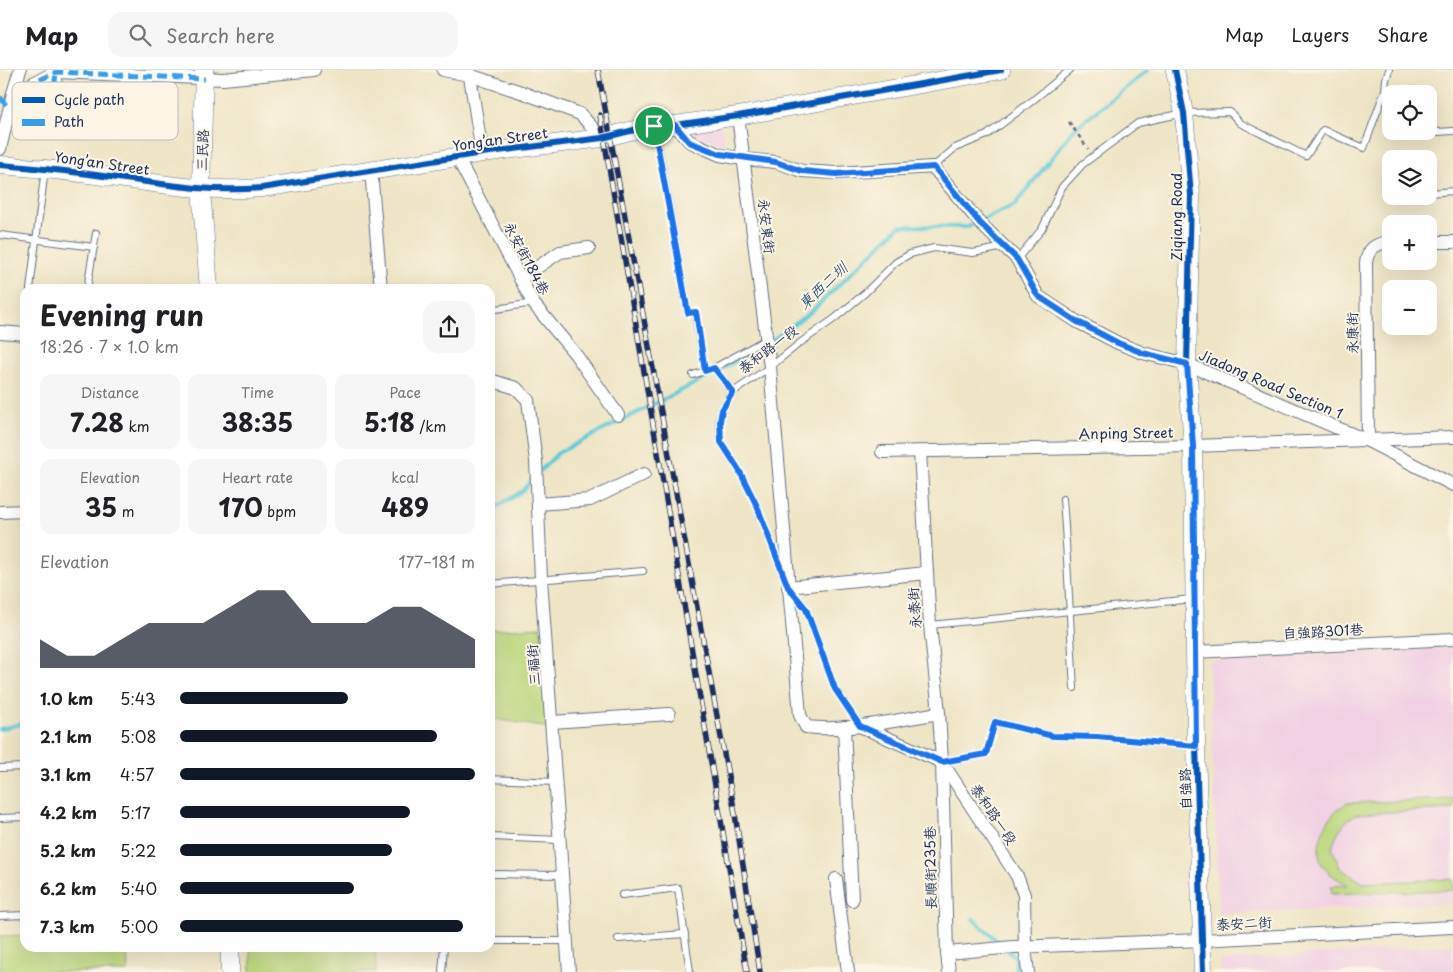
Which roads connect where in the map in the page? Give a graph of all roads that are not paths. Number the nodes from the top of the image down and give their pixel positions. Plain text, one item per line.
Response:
1 (20, 70) edge
2 (314, 70) edge
3 (443, 70) edge
4 (1001, 70) edge
5 (1070, 70) edge
6 (1176, 70) edge
7 (1389, 70) edge
8 (56, 72) junction
9 (469, 72) edge
10 (205, 74) edge
11 (16, 82) edge
12 (36, 82) edge
13 (55, 82) edge
14 (12, 97) edge
15 (0, 98) edge
16 (10, 106) junction
17 (1184, 113) junction
18 (738, 116) junction
19 (675, 125) junction
20 (654, 126) junction
21 (1453, 131) edge
22 (1437, 132) edge
23 (602, 138) junction
24 (0, 149) edge
25 (482, 153) junction
26 (457, 157) junction
27 (743, 159) junction
28 (0, 165) edge
29 (934, 167) junction
30 (46, 168) junction
31 (371, 170) junction
32 (200, 190) junction
33 (1453, 192) edge
34 (1437, 193) edge
35 (96, 233) dead end
36 (0, 235) edge
37 (36, 240) junction
38 (1382, 242) edge
39 (1437, 242) edge
40 (1453, 242) edge
41 (94, 247) junction
42 (1005, 247) junction
43 (589, 248) dead end
44 (1017, 259) junction
45 (520, 279) junction
46 (31, 284) edge
47 (88, 284) edge
48 (209, 284) edge
49 (382, 284) edge
50 (533, 303) junction
51 (495, 309) edge
52 (20, 331) edge
53 (0, 332) edge
54 (766, 339) junction
55 (1187, 364) junction
56 (770, 367) junction
57 (714, 368) junction
58 (705, 371) junction
59 (692, 375) dead end
60 (495, 382) edge
61 (733, 392) junction
62 (618, 415) dead end
63 (1453, 437) edge
64 (1368, 441) junction
65 (1193, 446) junction
66 (882, 452) dead end
67 (920, 452) junction
68 (644, 474) dead end
69 (1453, 486) edge
70 (1063, 499) dead end
71 (538, 504) junction
72 (20, 511) edge
73 (0, 512) edge
74 (643, 571) dead end
75 (927, 573) junction
76 (541, 580) junction
77 (495, 584) edge
78 (788, 587) junction
79 (1194, 599) junction
80 (1069, 611) junction
81 (930, 625) junction
82 (1453, 640) edge
83 (1195, 652) junction
84 (1074, 688) dead end
85 (939, 713) junction
86 (669, 714) dead end
87 (552, 722) junction
88 (860, 726) junction
89 (844, 727) junction
90 (1196, 746) junction
91 (942, 762) junction
92 (20, 767) edge
93 (0, 768) edge
94 (495, 779) edge
95 (556, 782) junction
96 (20, 817) edge
97 (0, 818) edge
98 (495, 837) edge
99 (560, 840) junction
100 (495, 874) edge
101 (562, 875) junction
102 (836, 879) dead end
103 (622, 895) dead end
104 (852, 900) dead end
105 (0, 916) edge
106 (20, 916) edge
107 (1453, 927) edge
108 (684, 934) junction
109 (618, 939) dead end
110 (1202, 940) junction
111 (495, 941) edge
112 (566, 941) junction
113 (1014, 948) junction
114 (230, 952) edge
115 (444, 952) edge
116 (947, 953) junction
117 (230, 972) edge
118 (442, 972) edge
119 (569, 972) edge
120 (690, 972) edge
121 (848, 972) edge
122 (949, 972) edge
123 (1028, 972) edge
124 (1203, 972) edge

1 - 11 street
2 - 10 street
3 - 9 street
4 - 18 street, Yong’an Street
5 - 29 lane
6 - 17 street, Ziqiang Road
7 - 17 lane
8 - 10 street
8 - 12 street
8 - 13 street
9 - 23 street
9 - 25 street
10 - 32 street, 三民路
14 - 16 street
15 - 16 street
16 - 24 street
17 - 44 lane
17 - 55 street, Ziqiang Road
18 - 19 street, Yong’an Street
18 - 27 street, 永安東街
19 - 20 street, Yong’an Street
19 - 27 street
20 - 23 street, Yong’an Street
20 - 58 lane
21 - 22 lane
23 - 25 street, Yong’an Street
25 - 26 street, Yong’an Street
26 - 31 street, Yong’an Street
26 - 45 street, 永安街184巷
27 - 29 street
27 - 54 street, 永安東街
28 - 30 street, Yong’an Street
29 - 42 street, Jiadong Road Section 1
30 - 32 street, Yong’an Street
30 - 37 lane
31 - 32 street, Yong’an Street
31 - 49 street
32 - 48 street, 三民路
33 - 34 lane
35 - 41 lane
36 - 37 lane
37 - 41 lane
37 - 46 lane
38 - 64 street, 永康街
39 - 40 street
41 - 47 lane
42 - 44 street, Jiadong Road Section 1
42 - 56 lane, 泰和路一段
43 - 45 street
44 - 55 street, Jiadong Road Section 1
45 - 50 street, 永安街184巷
50 - 51 lane
50 - 62 street, 永安街184巷
52 - 53 street
54 - 56 street, 永安東街
54 - 57 lane
55 - 64 street, Jiadong Road Section 1
55 - 65 street, 自強路
56 - 61 lane, 泰和路一段
56 - 78 street
57 - 58 lane
57 - 61 lane
58 - 59 lane
60 - 71 street, 三福街
61 - 78 lane, 泰和路一段
63 - 64 street, Anping Street
64 - 65 street, Anping Street
64 - 69 street, Jiadong Road Section 1
65 - 67 street, Anping Street
65 - 79 street, 自強路
66 - 67 street, Anping Street
67 - 75 street, 永泰街
68 - 71 street
70 - 80 lane
71 - 76 street, 三福街
72 - 73 street
74 - 76 lane
75 - 78 street
75 - 81 street, 永泰街
76 - 77 lane
76 - 87 street, 三福街
78 - 88 lane, 泰和路一段
78 - 89 street, 泰和路一段
79 - 80 lane
79 - 83 street, 自強路
80 - 81 lane
80 - 84 lane
81 - 85 street, 永泰街
82 - 83 street, 自強路301巷
83 - 90 street, 自強路
85 - 88 street, 泰和路一段
85 - 91 street, 永泰街
86 - 87 street
87 - 95 street, 三福街
88 - 89 street, 泰和路一段
88 - 91 street, 泰和路一段
89 - 104 street
90 - 91 lane
90 - 110 street, 自強路
91 - 113 street, 泰和路一段
91 - 116 street, 長順街235巷
92 - 93 lane
94 - 95 lane
95 - 99 street, 三福街
96 - 97 lane
98 - 99 lane
99 - 101 street, 三福街
100 - 101 lane
101 - 112 street, 三福街
102 - 121 street
103 - 108 lane
105 - 106 lane
107 - 110 street, 泰安二街
108 - 109 lane
108 - 120 lane
110 - 113 street, 泰安二街
110 - 124 street, 自強路
111 - 112 lane
112 - 119 street, 三福街
113 - 116 street, 泰安二街
113 - 123 street, 泰和路一段
114 - 117 street
115 - 118 lane
116 - 122 street, 長順街235巷

